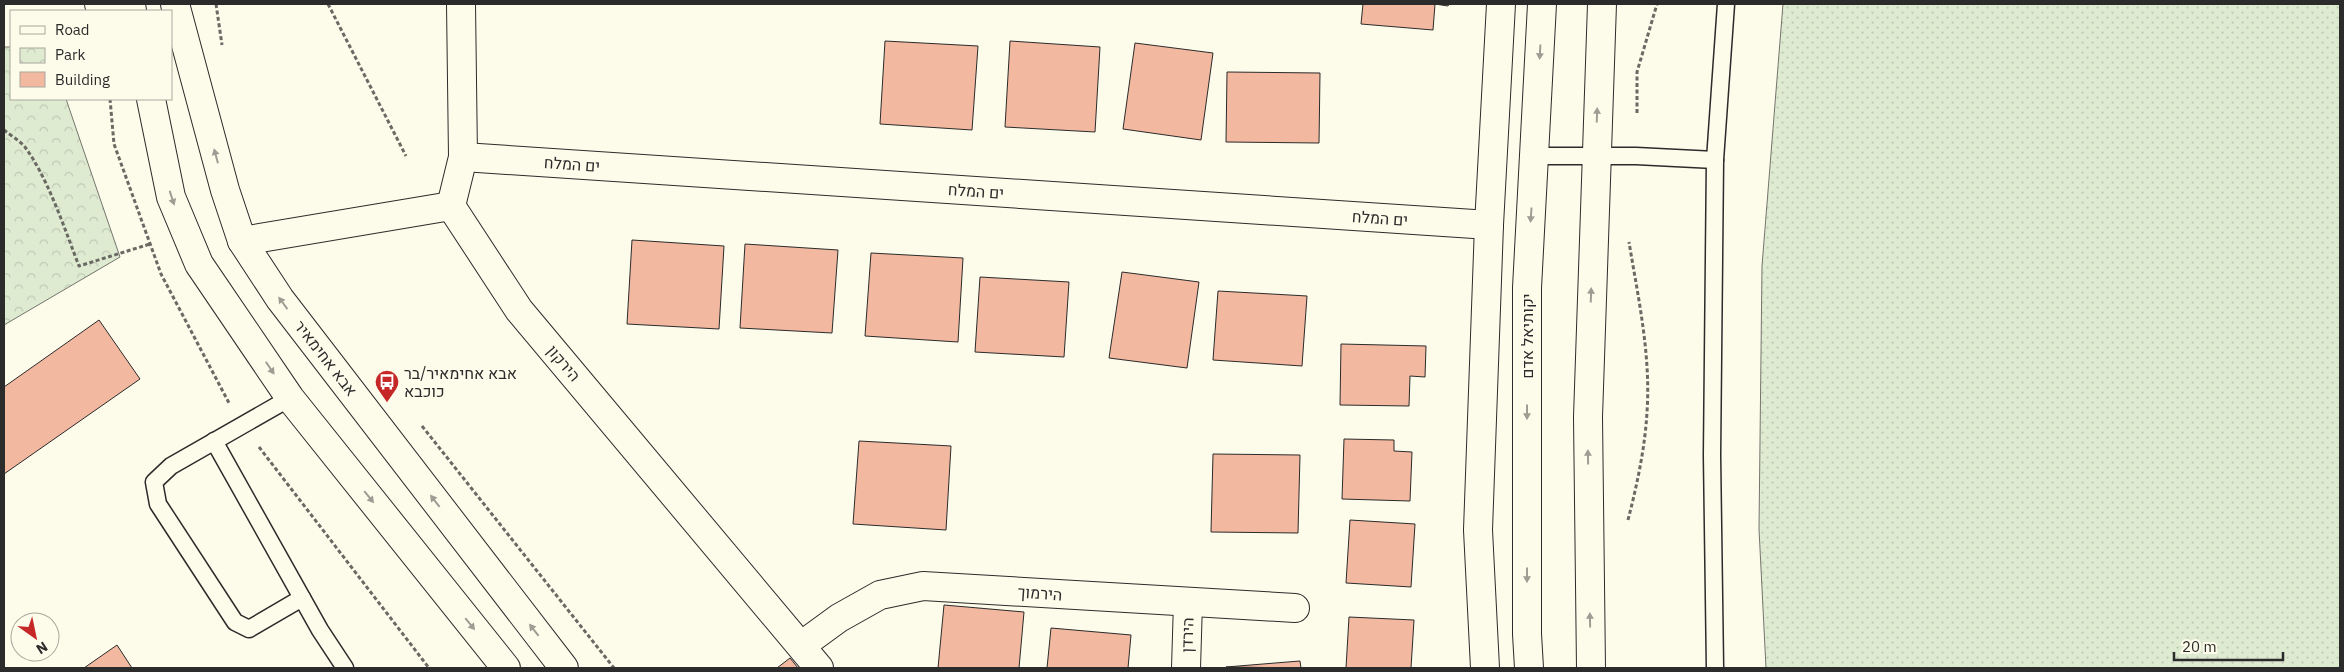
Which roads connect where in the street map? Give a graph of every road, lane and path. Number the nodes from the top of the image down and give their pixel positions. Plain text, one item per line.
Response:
1 (175, 4) edge
2 (216, 4) edge
3 (328, 4) edge
4 (461, 4) edge
5 (1501, 4) edge
6 (1542, 4) edge
7 (1602, 4) edge
8 (1657, 4) edge
9 (1726, 4) edge
10 (223, 52) dead end
11 (110, 100) edge
12 (151, 100) edge
13 (1636, 113) dead end
14 (4, 130) edge
15 (114, 144) dead end
16 (406, 156) dead end
17 (1535, 156) junction
18 (463, 157) junction
19 (1595, 158) junction
20 (1715, 160) junction
21 (451, 206) junction
22 (1489, 225) junction
23 (1627, 234) dead end
24 (242, 241) junction
25 (150, 244) dead end
26 (290, 398) junction
27 (420, 424) dead end
28 (214, 441) junction
29 (1628, 520) dead end
30 (302, 598) junction
31 (1188, 602) junction
32 (1294, 608) dead end
33 (802, 645) junction
34 (345, 668) edge
35 (506, 668) edge
36 (564, 668) edge
37 (614, 668) edge
38 (819, 668) edge
39 (1186, 668) edge
40 (1485, 668) edge
41 (1529, 668) edge
42 (1590, 668) edge
43 (1715, 668) edge

24 -> 1 street, אבא אחימאיר
2 - 10 path
3 - 16 path
4 - 18 street
5 - 22 street
6 -> 17 street, יקותיאל אדם
19 -> 7 street
8 - 13 path
9 - 20 lane
11 - 15 path
12 -> 26 street
14 - 25 path
17 - 19 lane
17 -> 41 street, יקותיאל אדם
18 - 21 street
18 - 22 street, ים המלח
19 - 20 lane
42 -> 19 street
20 - 43 lane
21 - 24 street
21 - 33 street, הירקון
22 - 40 street
23 - 29 path
36 -> 24 street, אבא אחימאיר
26 - 28 lane
26 -> 35 street
27 - 37 path
28 - 30 lane
28 - 30 lane
30 - 34 lane
31 - 32 street, הירמוך
31 - 33 street, הירמוך
31 - 39 street, הירדן
33 - 38 street, הירקון

